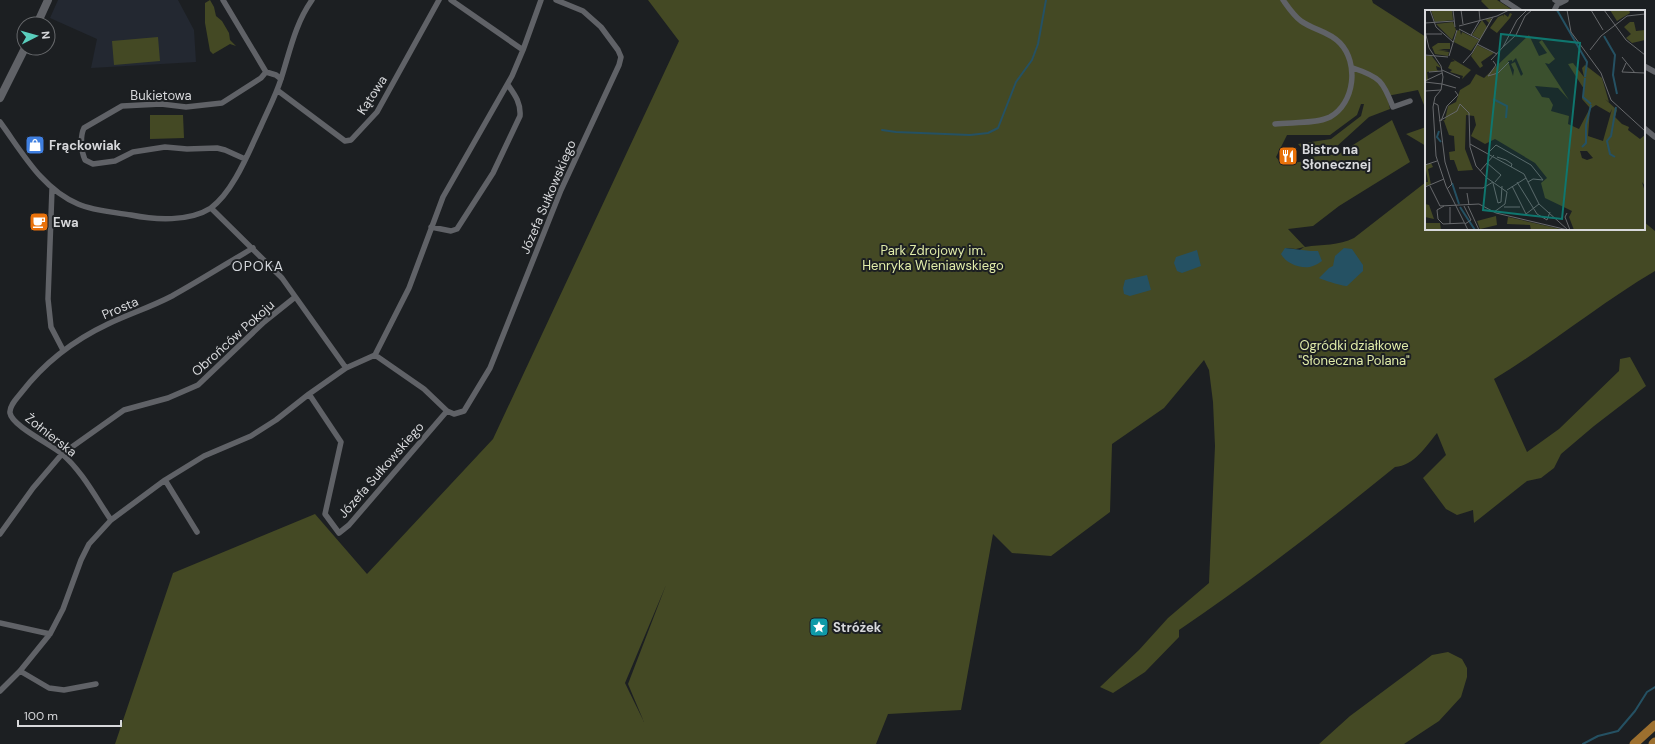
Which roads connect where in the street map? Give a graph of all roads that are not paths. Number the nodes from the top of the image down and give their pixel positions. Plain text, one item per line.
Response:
1 (48, 0) edge
2 (223, 0) edge
3 (312, 0) edge
4 (439, 0) edge
5 (451, 0) edge
6 (541, 0) edge
7 (556, 0) edge
8 (1283, 0) edge
9 (1503, 0) edge
10 (1566, 0) edge
11 (1556, 2) edge
12 (1518, 10) edge
13 (41, 16) edge
14 (523, 50) junction
15 (21, 56) edge
16 (1645, 67) edge
17 (1353, 68) junction
18 (266, 72) junction
19 (1655, 72) edge
20 (281, 79) junction
21 (508, 85) junction
22 (277, 90) junction
23 (0, 98) edge
24 (1410, 101) dead end
25 (0, 122) edge
26 (1276, 124) dead end
27 (1645, 129) edge
28 (1655, 137) edge
29 (245, 159) junction
30 (52, 189) junction
31 (211, 208) junction
32 (431, 227) junction
33 (253, 248) junction
34 (294, 298) junction
35 (63, 350) junction
36 (375, 355) junction
37 (346, 368) junction
38 (309, 394) junction
39 (11, 406) joint
40 (447, 411) junction
41 (62, 454) junction
42 (165, 480) junction
43 (111, 520) junction
44 (197, 532) dead end
45 (0, 534) edge
46 (0, 623) edge
47 (50, 634) junction
48 (20, 671) junction
49 (96, 684) dead end
50 (0, 691) edge
51 (1655, 725) edge
52 (1634, 744) edge

1 - 13 street
2 - 18 street
3 - 20 street
4 - 22 street, Kątowa
5 - 14 street
6 - 14 street
7 - 40 street, Józefa Sułkowskiego
8 - 17 street
9 - 12 street
10 - 11 street
14 - 21 street
15 - 23 street
16 - 19 street
17 - 24 street
17 - 26 street
18 - 20 street
18 - 29 street, Bukietowa
20 - 22 street
21 - 32 street
21 - 32 street
22 - 29 street
25 - 30 street
27 - 28 street
29 - 31 street
30 - 31 street
30 - 35 street
31 - 33 street
32 - 36 street
33 - 34 street
33 - 35 street, Prosta
34 - 37 street
34 - 41 street, Obrońców Pokoju
35 - 39 street, Prosta
36 - 37 street
36 - 40 street
37 - 38 street
38 - 40 street, Józefa Sułkowskiego
38 - 42 street
39 - 41 street, Żołnierska
41 - 43 street, Żołnierska
41 - 45 street, Obrońców Pokoju
42 - 43 street
42 - 44 street
43 - 47 street
46 - 47 street
47 - 48 street
48 - 49 street
48 - 50 street
51 - 52 main road

